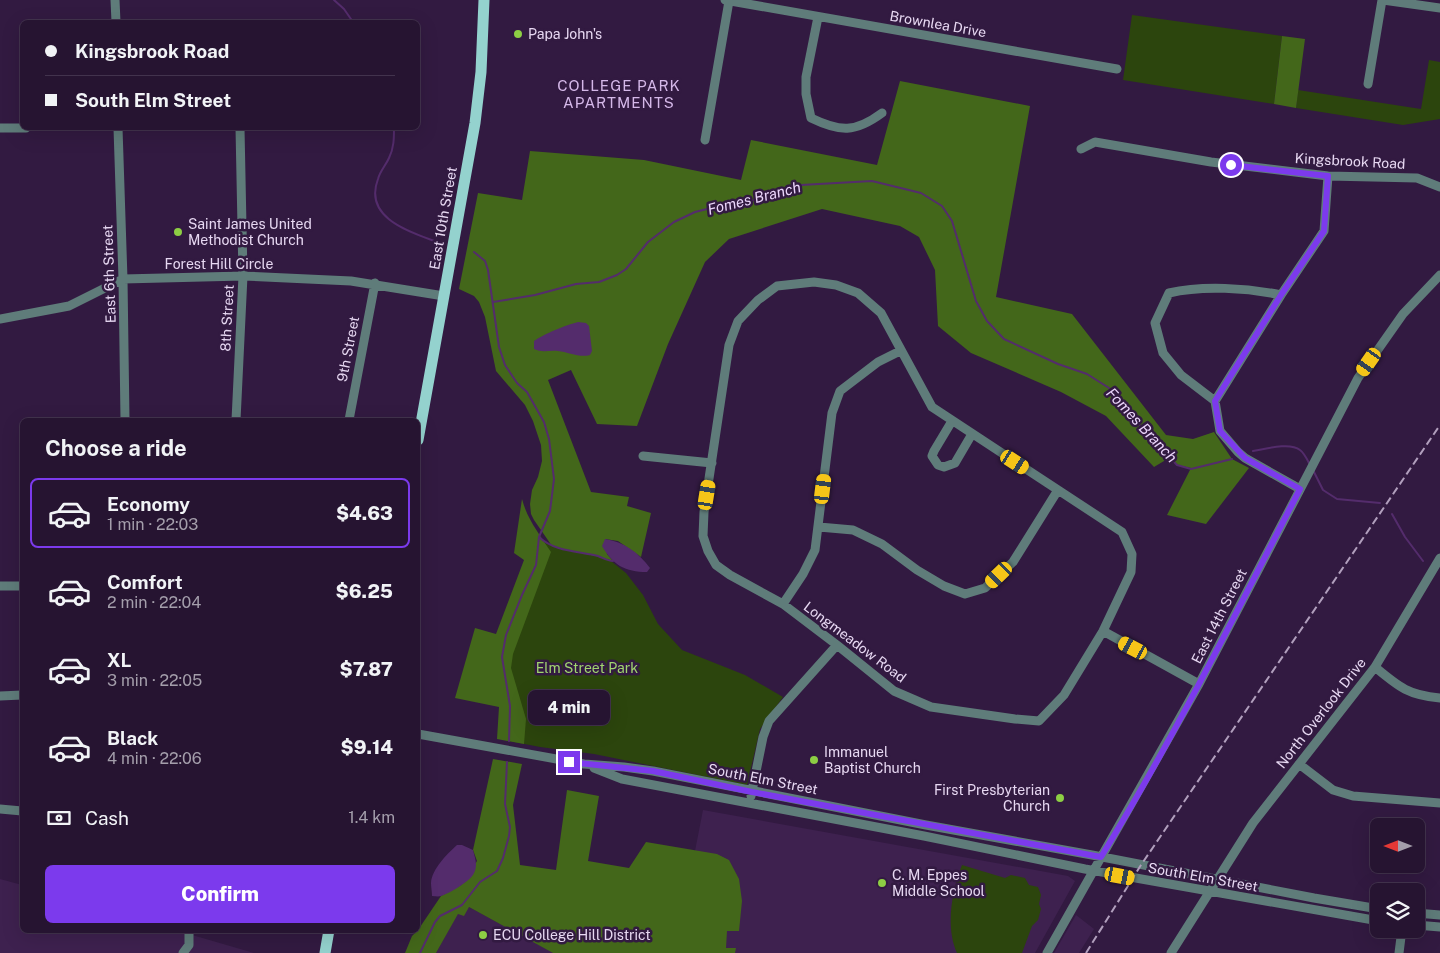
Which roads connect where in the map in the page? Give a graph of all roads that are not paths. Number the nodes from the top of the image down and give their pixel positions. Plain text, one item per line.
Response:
1 (115, 0) edge
2 (484, 0) edge
3 (725, 0) edge
4 (1382, 0) edge
5 (728, 1) edge
6 (1440, 8) edge
7 (818, 17) junction
8 (116, 20) edge
9 (1117, 69) dead end
10 (1368, 84) dead end
11 (882, 113) dead end
12 (0, 128) edge
13 (20, 128) edge
14 (118, 130) edge
15 (240, 130) edge
16 (705, 140) dead end
17 (1081, 149) dead end
18 (1328, 176) junction
19 (1440, 187) edge
20 (1440, 274) edge
21 (243, 276) junction
22 (123, 280) junction
23 (375, 283) junction
24 (1281, 295) junction
25 (444, 296) junction
26 (0, 318) edge
27 (900, 351) junction
28 (1215, 401) junction
29 (125, 418) edge
30 (236, 418) edge
31 (349, 418) edge
32 (952, 421) junction
33 (420, 429) edge
34 (972, 434) junction
35 (643, 456) dead end
36 (712, 463) junction
37 (1300, 489) junction
38 (1058, 490) junction
39 (819, 527) junction
40 (1440, 559) edge
41 (0, 586) edge
42 (20, 586) edge
43 (783, 604) junction
44 (1103, 631) junction
45 (837, 645) junction
46 (1375, 667) junction
47 (1200, 684) junction
48 (20, 695) edge
49 (0, 696) edge
50 (1440, 698) edge
51 (420, 734) edge
52 (584, 764) junction
53 (1300, 764) junction
54 (624, 767) junction
55 (653, 771) junction
56 (622, 779) junction
57 (650, 784) junction
58 (752, 792) junction
59 (817, 803) junction
60 (1440, 803) edge
61 (750, 804) junction
62 (0, 809) edge
63 (20, 811) edge
64 (814, 816) junction
65 (926, 825) junction
66 (924, 836) junction
67 (1011, 840) junction
68 (1008, 854) junction
69 (1101, 857) junction
70 (1093, 870) junction
71 (1216, 879) junction
72 (1209, 892) junction
73 (1314, 898) junction
74 (1370, 907) edge
75 (1312, 910) junction
76 (1425, 914) edge
77 (1440, 915) edge
78 (1370, 920) edge
79 (1425, 926) edge
80 (1440, 928) edge
81 (189, 933) edge
82 (327, 933) edge
83 (1401, 938) edge
84 (183, 953) edge
85 (324, 953) edge
86 (1047, 953) edge
87 (1171, 953) edge
88 (1399, 953) edge

1 - 8 street
2 - 25 main road, East 10th Street
3 - 5 street, Brownlea Drive
4 - 6 street
4 - 10 street
5 - 7 street, Brownlea Drive
5 - 16 street
7 - 9 street, Brownlea Drive
7 - 11 street
12 - 13 street
14 - 22 street, East 6th Street
15 - 21 street, 8th Street
17 - 18 street, Kingsbrook Road
18 - 19 street, Kingsbrook Road
18 - 24 street
20 - 37 street, East 14th Street
21 - 22 street, Forest Hill Circle
21 - 23 street, Forest Hill Circle
21 - 30 street, 8th Street
22 - 26 street, Forest Hill Circle
22 - 29 street, East 6th Street
23 - 25 street, Forest Hill Circle
23 - 31 street, 9th Street
24 - 28 street
24 - 28 street
25 - 33 main road, East 10th Street
27 - 32 street, Longmeadow Road
27 - 36 street, Longmeadow Road
27 - 39 street
28 - 37 street
32 - 34 street, Longmeadow Road
32 - 34 street
34 - 38 street, Longmeadow Road
35 - 36 street
36 - 43 street, Longmeadow Road
37 - 47 street, East 14th Street
38 - 39 street
38 - 44 street, Longmeadow Road
39 - 43 street
40 - 46 street, North Overlook Drive
41 - 42 street
43 - 45 street, Longmeadow Road
44 - 45 street, Longmeadow Road
44 - 47 street
45 - 58 street
46 - 50 street
46 - 53 street, North Overlook Drive
47 - 69 street, East 14th Street
48 - 49 street
51 - 52 street, South Elm Street
52 - 54 street, South Elm Street
52 - 56 street, South Elm Street
53 - 60 street
53 - 71 street, North Overlook Drive
54 - 55 street, South Elm Street
54 - 56 street
55 - 57 street
55 - 58 street, South Elm Street
56 - 57 street, South Elm Street
57 - 61 street, South Elm Street
58 - 59 street, South Elm Street
58 - 61 street
59 - 64 street
59 - 65 street, South Elm Street
61 - 64 street, South Elm Street
62 - 63 street
64 - 66 street, South Elm Street
65 - 66 street
65 - 67 street, South Elm Street
66 - 68 street, South Elm Street
67 - 68 street
67 - 69 street, South Elm Street
68 - 70 street, South Elm Street
69 - 70 street, East 14th Street
69 - 71 street, South Elm Street
70 - 72 street, South Elm Street
70 - 86 street, East 14th Street
71 - 72 street, North Overlook Drive
71 - 73 street, South Elm Street
72 - 75 street, South Elm Street
72 - 87 street, North Overlook Drive
73 - 74 street, South Elm Street
73 - 75 street
75 - 78 street, South Elm Street
76 - 77 street
79 - 80 street
81 - 84 street
82 - 85 main road
83 - 88 street

